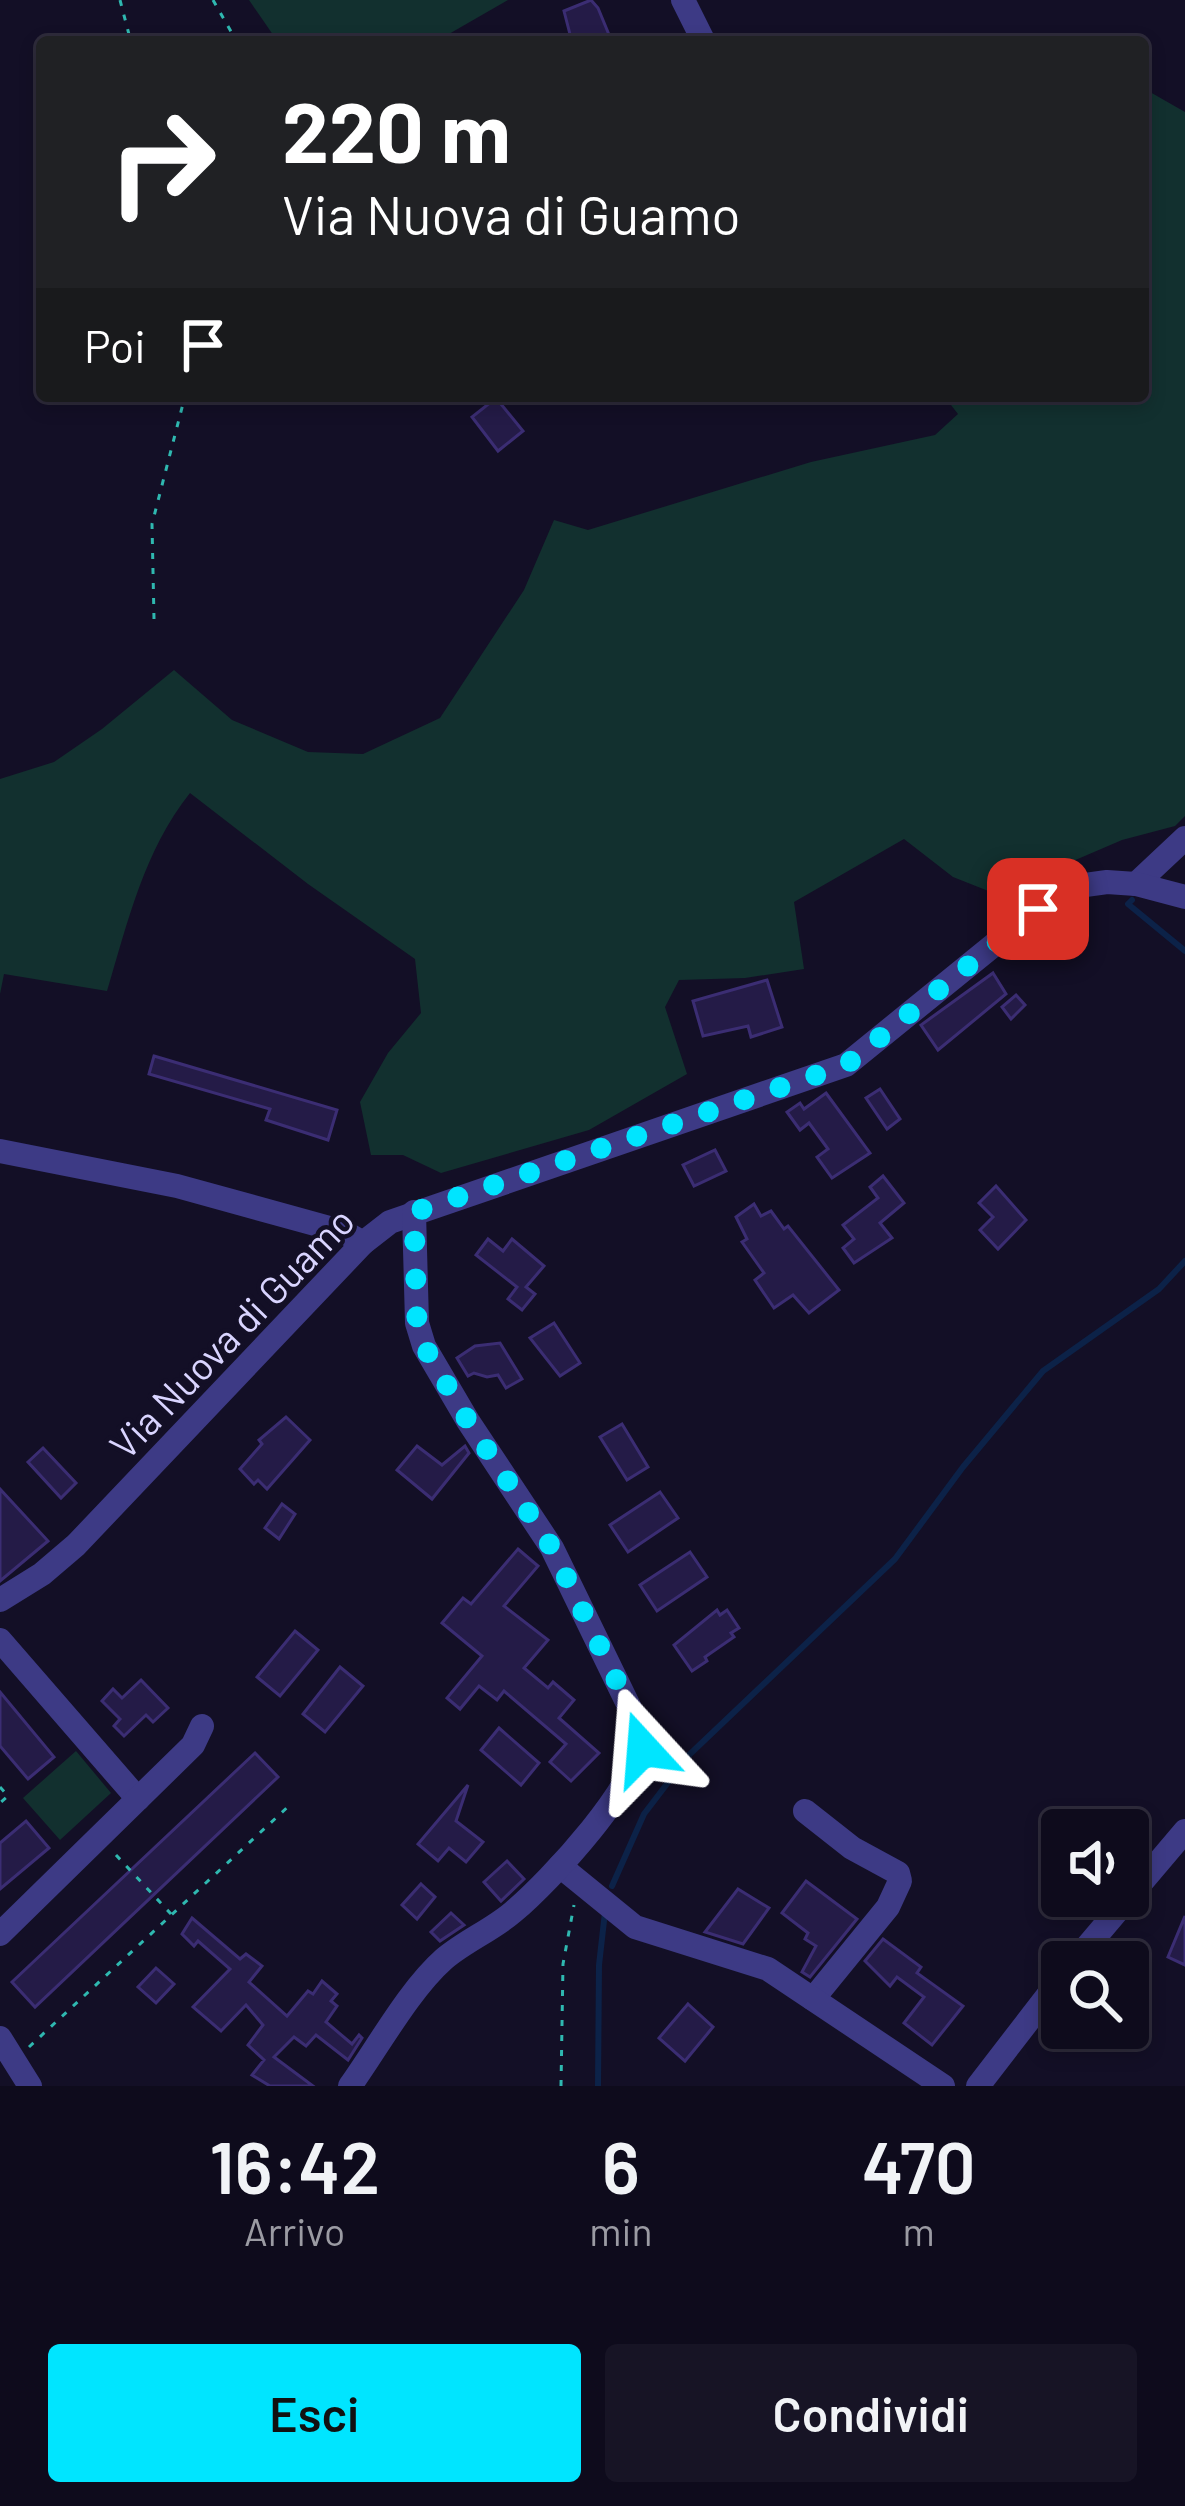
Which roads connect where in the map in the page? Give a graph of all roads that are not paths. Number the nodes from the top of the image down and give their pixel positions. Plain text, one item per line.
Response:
1 (683, 0) edge
2 (701, 36) edge
3 (1185, 838) edge
4 (1136, 884) junction
5 (1185, 897) edge
6 (0, 1151) edge
7 (414, 1212) junction
8 (363, 1243) junction
9 (0, 1600) edge
10 (0, 1640) edge
11 (202, 1726) dead end
12 (138, 1799) junction
13 (805, 1810) dead end
14 (1185, 1831) edge
15 (570, 1873) junction
16 (0, 1934) edge
17 (1093, 1941) edge
18 (813, 1999) junction
19 (1041, 2004) edge
20 (0, 2038) edge
21 (16, 2074) edge
22 (350, 2086) edge
23 (943, 2086) edge
24 (978, 2086) edge

1 - 2 street
3 - 4 street
4 - 5 street, Via Nuova di Guamo
4 - 7 street, Via Nuova di Guamo
6 - 8 street
7 - 8 street, Via Nuova di Guamo
7 - 15 street
8 - 9 street, Via Nuova di Guamo
10 - 12 street
11 - 12 street
12 - 16 street
13 - 18 street
14 - 17 street
15 - 18 street
15 - 22 street
18 - 23 street
19 - 24 street
20 - 21 street

